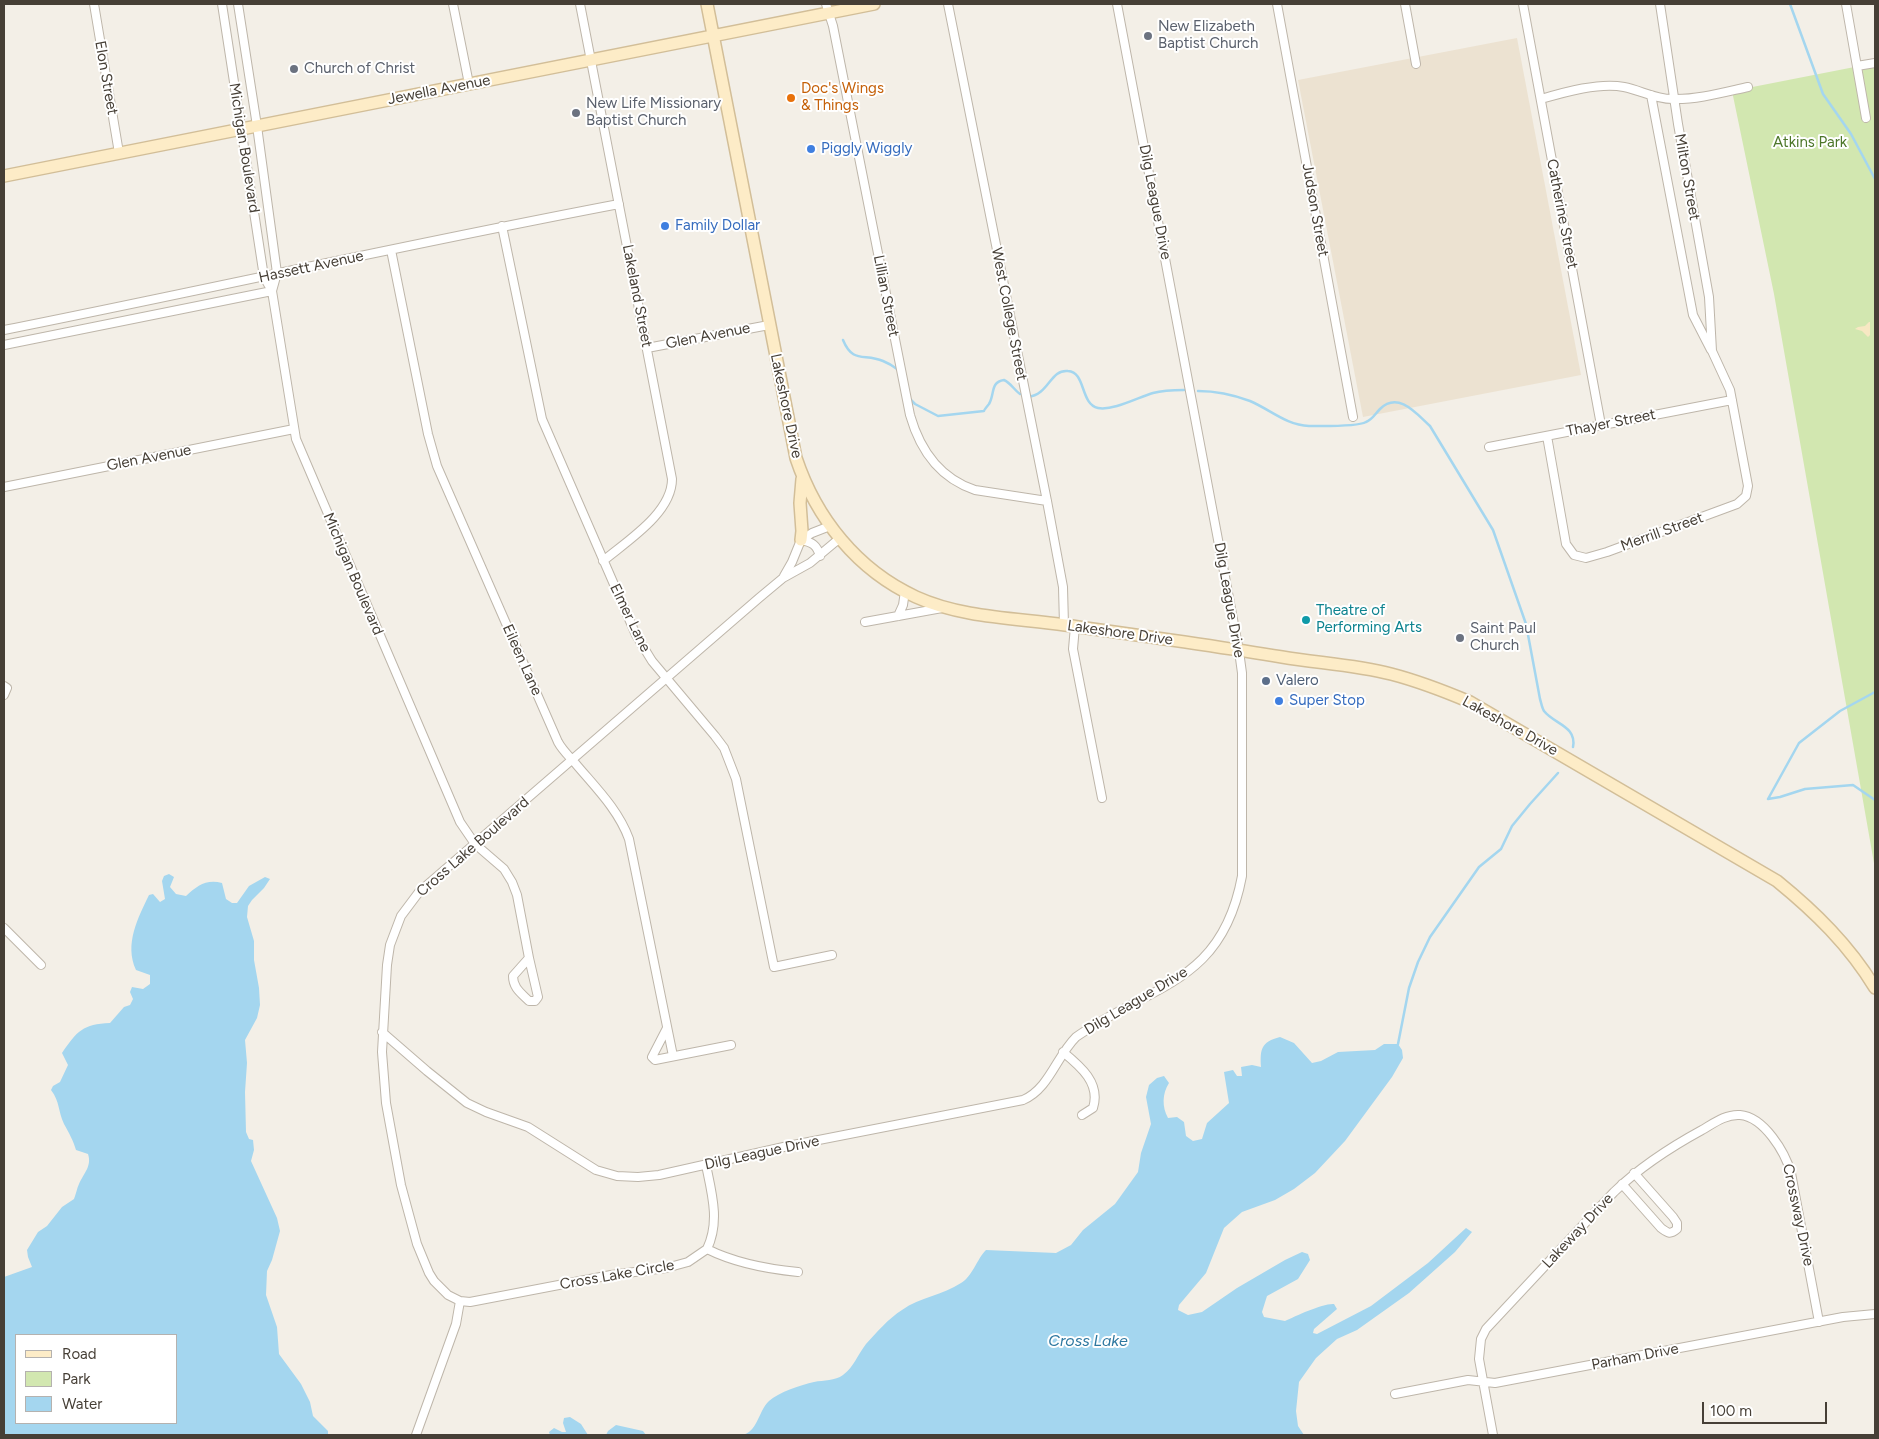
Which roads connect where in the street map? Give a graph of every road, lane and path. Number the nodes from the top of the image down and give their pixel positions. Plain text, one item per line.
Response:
1 (94, 4) edge
2 (222, 4) edge
3 (238, 4) edge
4 (453, 4) edge
5 (580, 4) edge
6 (707, 4) edge
7 (874, 4) edge
8 (948, 4) edge
9 (1117, 4) edge
10 (1277, 4) edge
11 (1405, 4) edge
12 (1523, 4) edge
13 (1660, 4) edge
14 (1846, 4) edge
15 (828, 8) edge
16 (714, 35) junction
17 (591, 60) junction
18 (1875, 63) edge
19 (1416, 64) dead end
20 (1857, 66) junction
21 (468, 84) junction
22 (1748, 87) dead end
23 (1651, 95) junction
24 (1541, 99) junction
25 (1675, 99) junction
26 (1866, 118) dead end
27 (257, 126) junction
28 (241, 129) junction
29 (120, 153) junction
30 (4, 176) edge
31 (619, 204) junction
32 (502, 226) junction
33 (391, 250) junction
34 (277, 273) junction
35 (264, 277) junction
36 (272, 291) junction
37 (82, 314) junction
38 (769, 324) junction
39 (84, 329) junction
40 (4, 330) edge
41 (4, 345) edge
42 (647, 348) junction
43 (1712, 351) junction
44 (1732, 400) junction
45 (1353, 416) dead end
46 (1601, 425) junction
47 (294, 429) junction
48 (1547, 436) junction
49 (1489, 447) dead end
50 (802, 477) junction
51 (4, 487) edge
52 (1047, 501) junction
53 (1737, 504) joint
54 (830, 526) junction
55 (840, 538) junction
56 (799, 545) junction
57 (820, 556) junction
58 (603, 561) junction
59 (810, 563) junction
60 (783, 578) junction
61 (905, 591) junction
62 (946, 607) junction
63 (898, 616) junction
64 (865, 622) dead end
65 (1069, 626) junction
66 (1239, 650) junction
67 (667, 678) junction
68 (4, 686) edge
69 (4, 695) edge
70 (572, 760) junction
71 (1102, 798) dead end
72 (475, 844) junction
73 (4, 928) edge
74 (832, 955) dead end
75 (529, 958) junction
76 (41, 965) dead end
77 (1875, 988) edge
78 (667, 1028) junction
79 (382, 1032) junction
80 (731, 1045) dead end
81 (1063, 1052) junction
82 (673, 1056) junction
83 (1082, 1115) dead end
84 (1726, 1117) joint
85 (706, 1166) junction
86 (1634, 1174) junction
87 (1622, 1184) junction
88 (707, 1249) junction
89 (798, 1272) dead end
90 (460, 1301) junction
91 (1875, 1314) edge
92 (1819, 1322) junction
93 (1483, 1381) junction
94 (1395, 1394) dead end
95 (416, 1435) edge
96 (1493, 1435) edge

1 - 29 street, Elon Street
2 - 28 street, Michigan Boulevard
3 - 27 street, Michigan Boulevard
4 - 21 street
5 - 17 street, Lakeland Street
6 - 16 main road, Lakeshore Drive
7 - 15 main road, Jewella Avenue
8 - 52 street, West College Street
9 - 66 street, Dilg League Drive
10 - 45 street, Judson Street
11 - 19 street
12 - 24 street, Catherine Street
13 - 25 street, Milton Street
14 - 20 street
15 - 16 main road, Jewella Avenue
15 - 52 street, Lillian Street
16 - 17 main road, Jewella Avenue
16 - 38 main road, Lakeshore Drive
17 - 21 main road, Jewella Avenue
17 - 31 street, Lakeland Street
18 - 20 street
20 - 26 street
21 - 27 main road, Jewella Avenue
22 - 25 street
23 - 24 street
23 - 25 street
23 - 43 street, Milton Street
24 - 46 street, Catherine Street
25 - 43 street, Milton Street
27 - 28 main road, Jewella Avenue
27 - 34 street, Michigan Boulevard
28 - 29 main road, Jewella Avenue
28 - 35 street, Michigan Boulevard
29 - 30 main road, Jewella Avenue
31 - 32 street, Hassett Avenue
31 - 42 street, Lakeland Street
32 - 33 street, Hassett Avenue
32 - 58 street, Elmer Lane
33 - 34 street, Hassett Avenue
33 - 70 street, Eileen Lane
34 - 35 street, Hassett Avenue
34 - 36 street, Michigan Boulevard
35 - 36 street, Michigan Boulevard
35 - 37 street, Hassett Avenue
36 - 39 street, Hassett Avenue
36 - 47 street, Michigan Boulevard
37 - 39 street
37 - 40 street, Hassett Avenue
38 - 42 street, Glen Avenue
38 - 50 main road, Lakeshore Drive
39 - 41 street, Hassett Avenue
42 - 58 street, Lakeland Street
43 - 44 street, Milton Street
44 - 46 street, Thayer Street
44 - 53 street, Milton Street
46 - 48 street, Thayer Street
47 - 51 street, Glen Avenue
47 - 72 street, Michigan Boulevard
48 - 49 street, Thayer Street
48 - 53 street, Merrill Street
50 - 54 main road, Lakeshore Drive
50 - 56 main road
52 - 65 street, West College Street
54 - 55 main road, Lakeshore Drive
54 - 56 street
55 - 57 street, Cross Lake Boulevard
55 - 61 main road, Lakeshore Drive
56 - 57 street
56 - 59 street
56 - 60 street, Cross Lake Boulevard
57 - 59 street, Cross Lake Boulevard
58 - 67 street, Elmer Lane
59 - 60 street, Cross Lake Boulevard
60 - 67 street, Cross Lake Boulevard
61 - 62 main road, Lakeshore Drive
61 - 63 street
62 - 63 street
62 - 65 main road, Lakeshore Drive
63 - 64 street
65 - 66 main road, Lakeshore Drive
65 - 71 street, West College Street
66 - 77 main road, Lakeshore Drive
66 - 81 street, Dilg League Drive
67 - 70 street, Cross Lake Boulevard
67 - 74 street, Elmer Lane
68 - 69 street
70 - 72 street, Cross Lake Boulevard
70 - 78 street, Eileen Lane
72 - 75 street, Michigan Boulevard
72 - 79 street, Cross Lake Boulevard
73 - 76 street
75 - 75 street, Michigan Boulevard
78 - 82 street, Eileen Lane
78 - 82 street
79 - 85 street, Dilg League Drive
79 - 90 street, Cross Lake Boulevard
80 - 82 street
81 - 83 street
81 - 85 street, Dilg League Drive
84 - 86 street, Lakeway Drive
84 - 92 street, Crossway Drive
85 - 88 street
86 - 87 street, Lakeway Drive
86 - 87 street
87 - 93 street, Lakeway Drive
88 - 89 street
88 - 90 street, Cross Lake Circle
90 - 95 street
91 - 92 street, Parham Drive
92 - 93 street, Parham Drive
93 - 94 street, Parham Drive
93 - 96 street, Lakeway Drive

